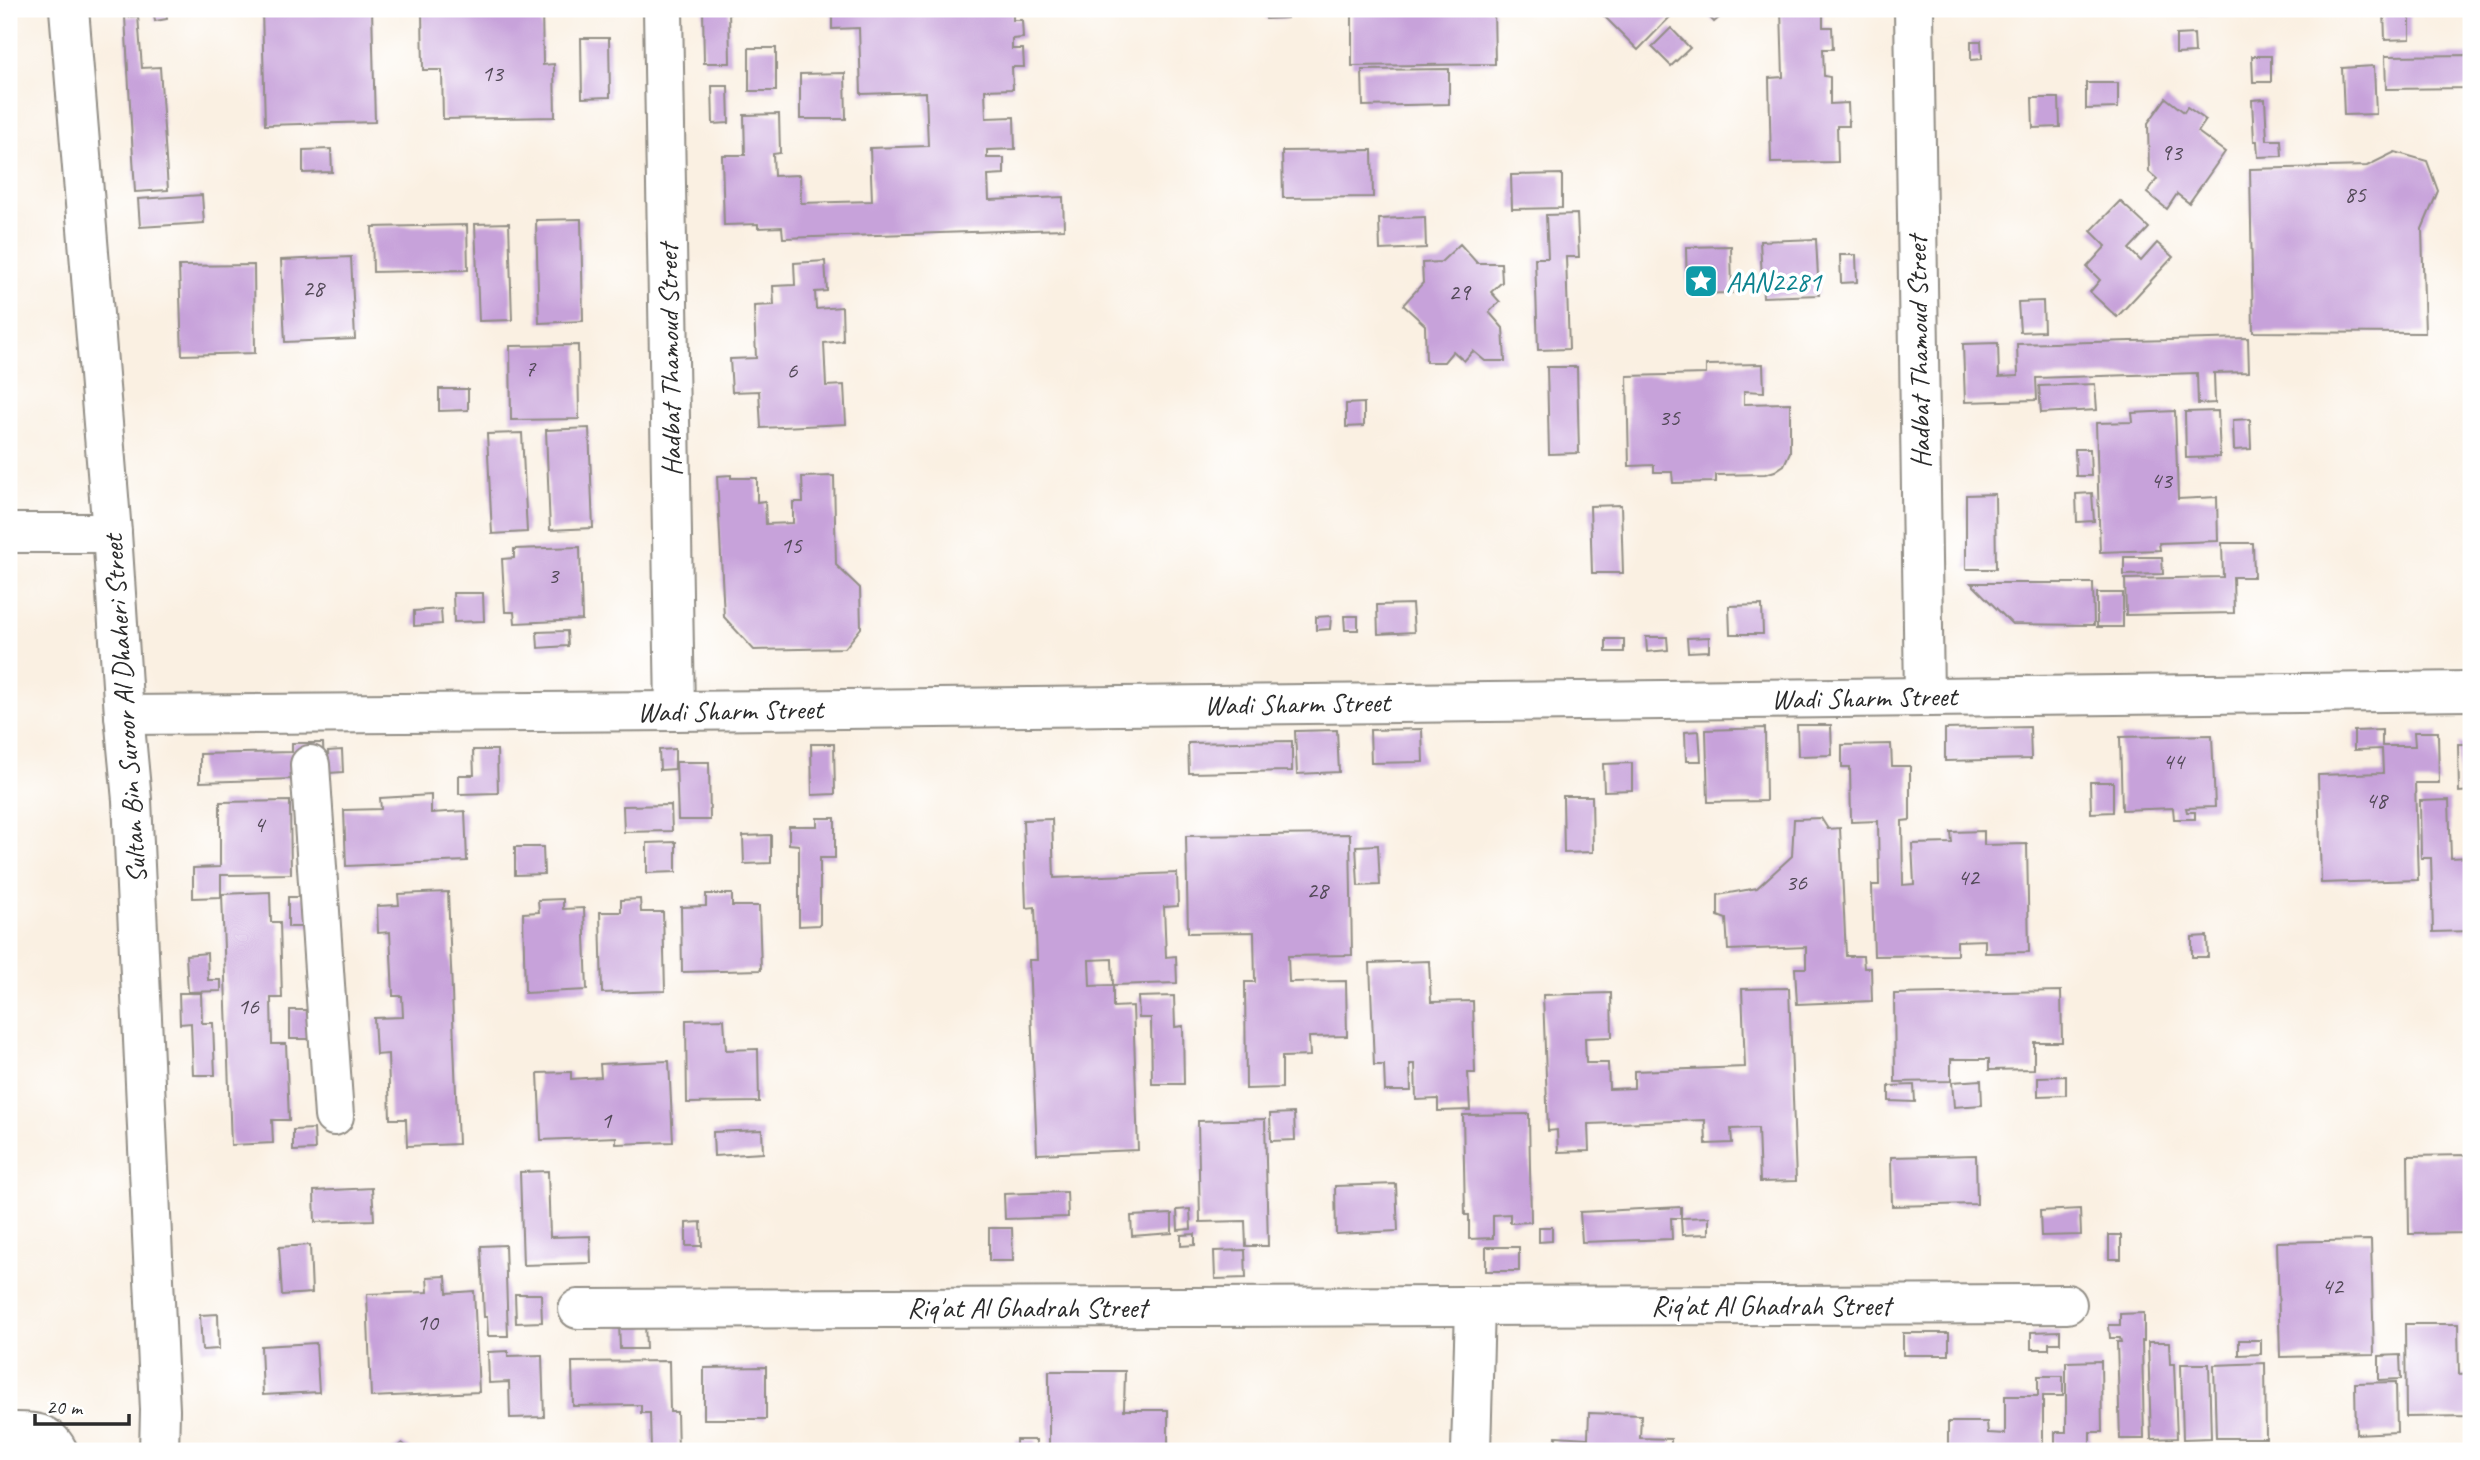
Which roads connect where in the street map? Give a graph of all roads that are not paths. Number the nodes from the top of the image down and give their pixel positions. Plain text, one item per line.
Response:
1 (69, 9) edge
2 (663, 9) edge
3 (1914, 9) edge
4 (9, 533) edge
5 (112, 533) junction
6 (2471, 691) edge
7 (1923, 696) junction
8 (675, 711) junction
9 (124, 715) junction
10 (308, 741) junction
11 (334, 1116) dead end
12 (2067, 1304) dead end
13 (1475, 1306) junction
14 (578, 1309) dead end
15 (160, 1409) junction
16 (9, 1432) edge
17 (58, 1451) edge
18 (159, 1451) edge
19 (173, 1451) edge
20 (1471, 1451) edge

1 - 5 street, Sultan Bin Suroor Al Dhaheri Street
2 - 8 street, Hadbat Thamoud Street
3 - 7 street, Hadbat Thamoud Street
4 - 5 street
5 - 9 street, Sultan Bin Suroor Al Dhaheri Street
6 - 7 street, Wadi Sharm Street
7 - 8 street, Wadi Sharm Street
8 - 10 street, Wadi Sharm Street
9 - 10 street, Wadi Sharm Street
9 - 15 street, Sultan Bin Suroor Al Dhaheri Street
10 - 11 street
12 - 13 street, Riq'at Al Ghadrah Street
13 - 14 street, Riq'at Al Ghadrah Street
13 - 20 street
15 - 18 street, Sultan Bin Suroor Al Dhaheri Street
15 - 19 street, Sultan Bin Suroor Al Dhaheri Street
16 - 17 street

